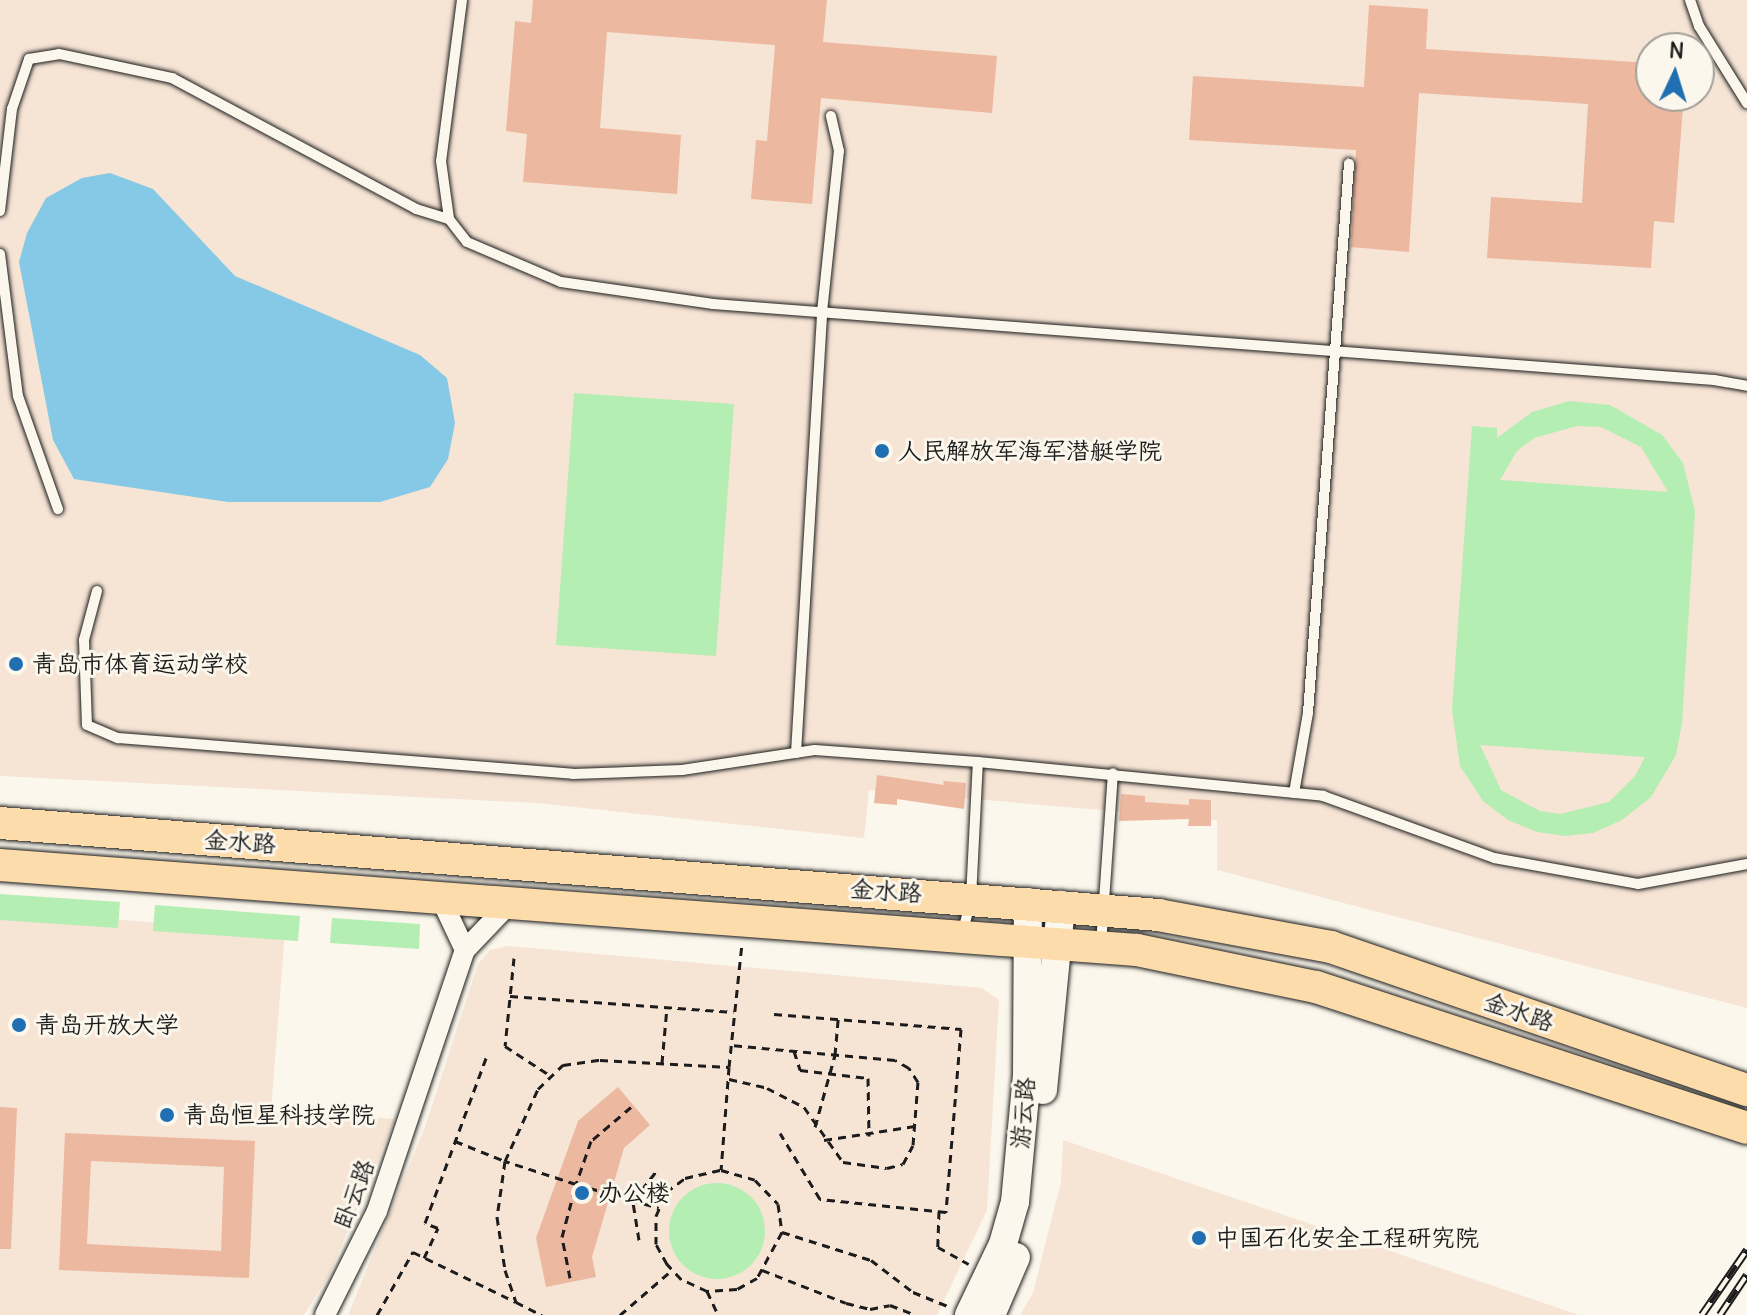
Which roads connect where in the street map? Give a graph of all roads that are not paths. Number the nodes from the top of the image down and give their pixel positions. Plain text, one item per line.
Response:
1 (462, 0) edge
2 (1690, 0) edge
3 (1747, 103) edge
4 (831, 116) dead end
5 (1349, 164) dead end
6 (0, 211) edge
7 (449, 219) junction
8 (0, 254) edge
9 (822, 312) junction
10 (1333, 351) junction
11 (1747, 386) edge
12 (58, 509) dead end
13 (97, 591) dead end
14 (796, 753) junction
15 (978, 762) junction
16 (1113, 773) junction
17 (1294, 793) junction
18 (0, 823) edge
19 (1747, 864) edge
20 (0, 865) edge
21 (971, 898) junction
22 (441, 899) junction
23 (1028, 902) junction
24 (508, 905) junction
25 (1061, 905) junction
26 (1104, 909) junction
27 (962, 935) junction
28 (1043, 940) junction
29 (1101, 946) junction
30 (465, 950) junction
31 (1747, 1090) edge
32 (1747, 1128) edge
33 (325, 1315) edge
34 (969, 1315) edge
35 (991, 1315) edge

1 - 7 lane
2 - 3 lane
4 - 9 lane
5 - 10 lane
6 - 7 lane
7 - 9 lane
8 - 12 lane
9 - 10 lane
9 - 14 lane
10 - 11 lane
10 - 17 lane
13 - 14 lane
14 - 15 lane
15 - 16 lane
15 - 21 lane
16 - 17 lane
16 - 26 lane
17 - 19 lane
18 - 21 main road, 金水路
20 - 22 main road, 金水路
21 - 23 main road, 金水路
21 - 27 lane
22 - 24 main road, 金水路
22 - 30 street
23 - 25 main road, 金水路
23 - 28 main road, 游云路
24 - 27 main road, 金水路
24 - 30 street, 卧云路
25 - 26 main road, 金水路
25 - 28 main road, 游云路
26 - 29 lane
26 - 31 main road, 金水路
27 - 28 main road, 金水路
28 - 29 main road, 金水路
28 - 34 main road, 游云路
28 - 35 main road, 游云路
29 - 32 main road, 金水路
30 - 33 street, 卧云路

